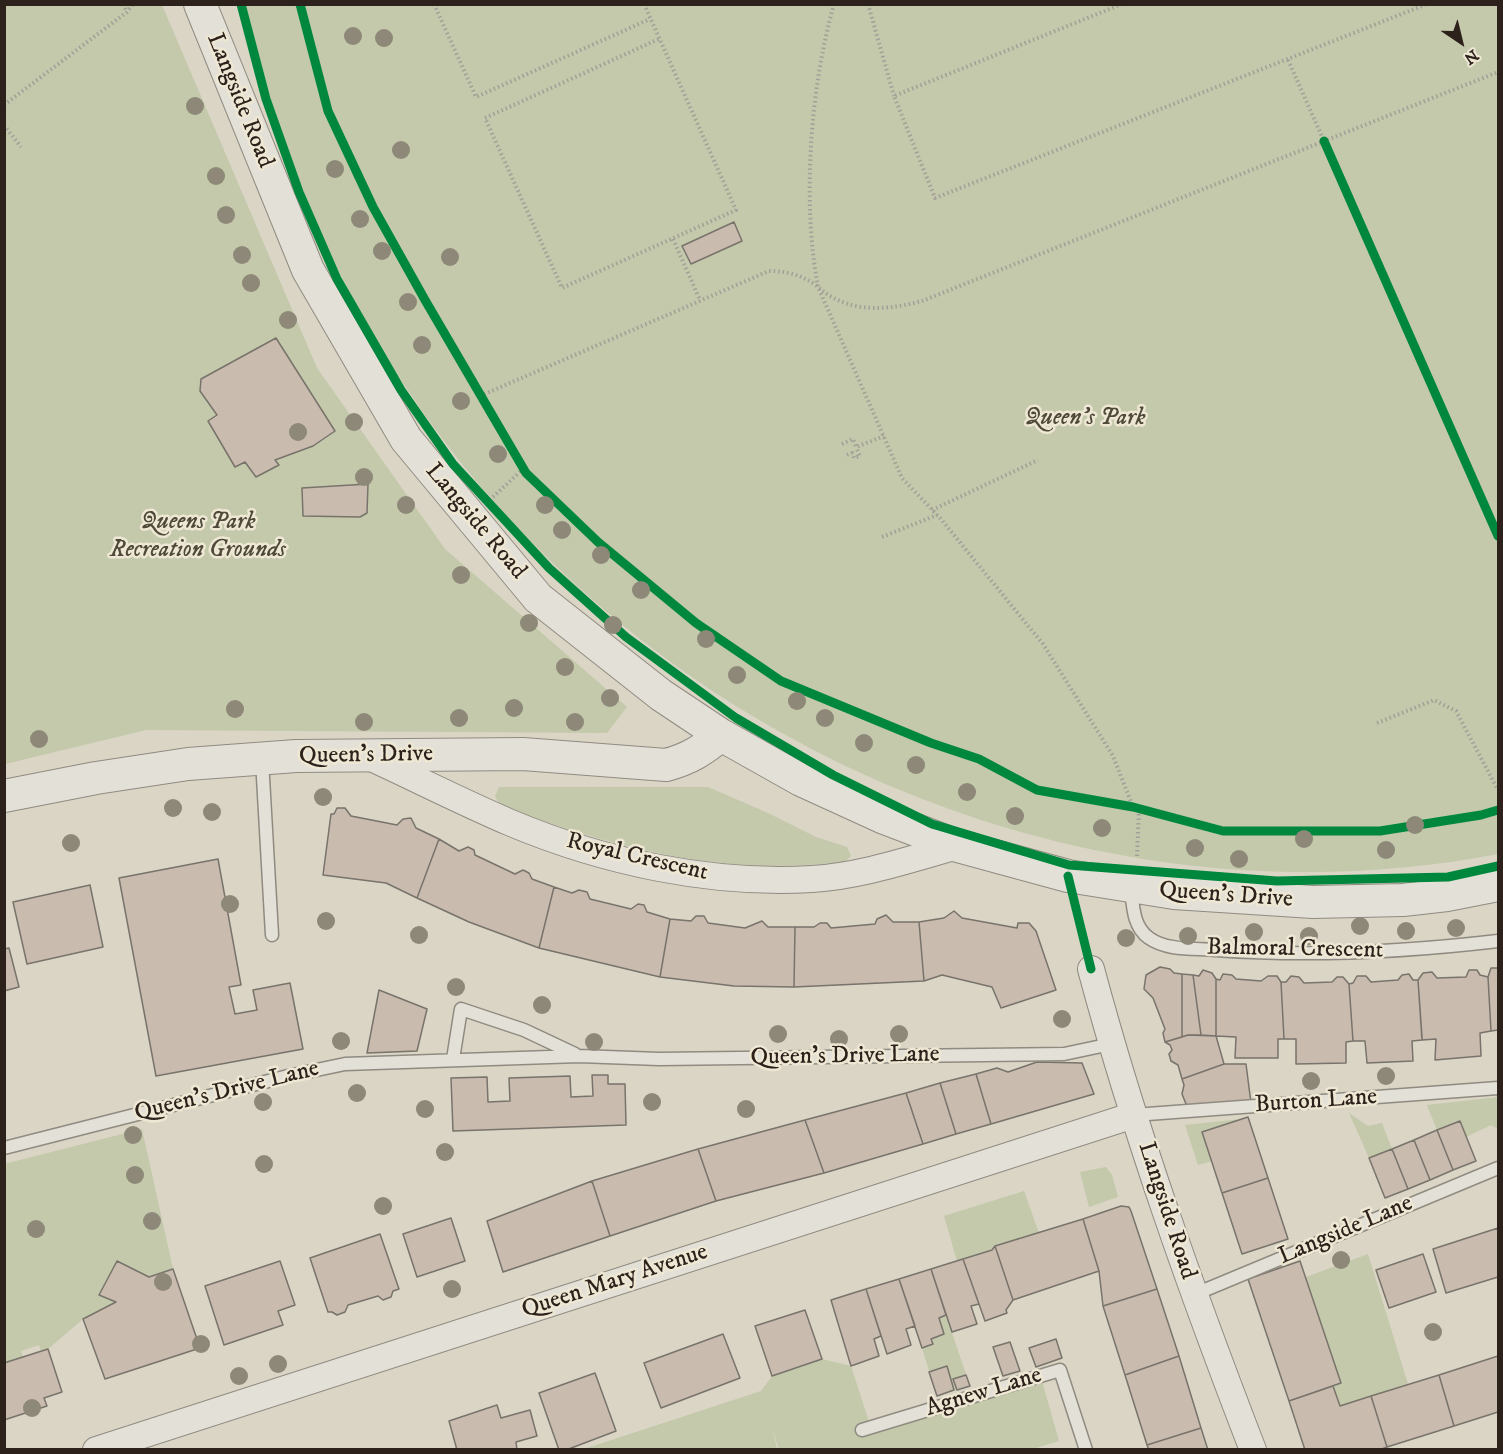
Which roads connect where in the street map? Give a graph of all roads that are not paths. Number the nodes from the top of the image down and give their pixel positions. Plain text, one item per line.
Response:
1 (200, 4) edge
2 (721, 735) junction
3 (365, 756) junction
4 (262, 759) junction
5 (4, 796) edge
6 (958, 846) junction
7 (1134, 874) junction
8 (1498, 885) edge
9 (272, 935) dead end
10 (1498, 941) edge
11 (1091, 969) dead end
12 (1111, 1044) junction
13 (579, 1056) junction
14 (453, 1059) junction
15 (1498, 1088) edge
16 (1134, 1115) junction
17 (4, 1148) edge
18 (1498, 1168) edge
19 (1193, 1295) junction
20 (862, 1430) dead end
21 (96, 1449) edge
22 (1086, 1449) edge
23 (1253, 1449) edge

1 - 2 street, Langside Road
2 - 3 street, Queen's Drive
2 - 6 street, Langside Road
3 - 4 street, Queen's Drive
3 - 6 street, Royal Crescent
4 - 5 street, Queen's Drive
4 - 9 lane
6 - 7 street, Queen's Drive
7 - 8 street, Queen's Drive
7 - 10 lane, Balmoral Crescent
11 - 12 street, Langside Road
12 - 13 lane, Queen's Drive Lane
12 - 16 street, Langside Road
13 - 14 lane, Queen's Drive Lane
13 - 14 lane, Queen's Drive Lane
14 - 17 lane, Queen's Drive Lane
15 - 16 lane, Burton Lane
16 - 19 street, Langside Road
16 - 21 street, Queen Mary Avenue
18 - 19 lane, Langside Lane
19 - 23 street, Langside Road
20 - 22 lane, Agnew Lane

